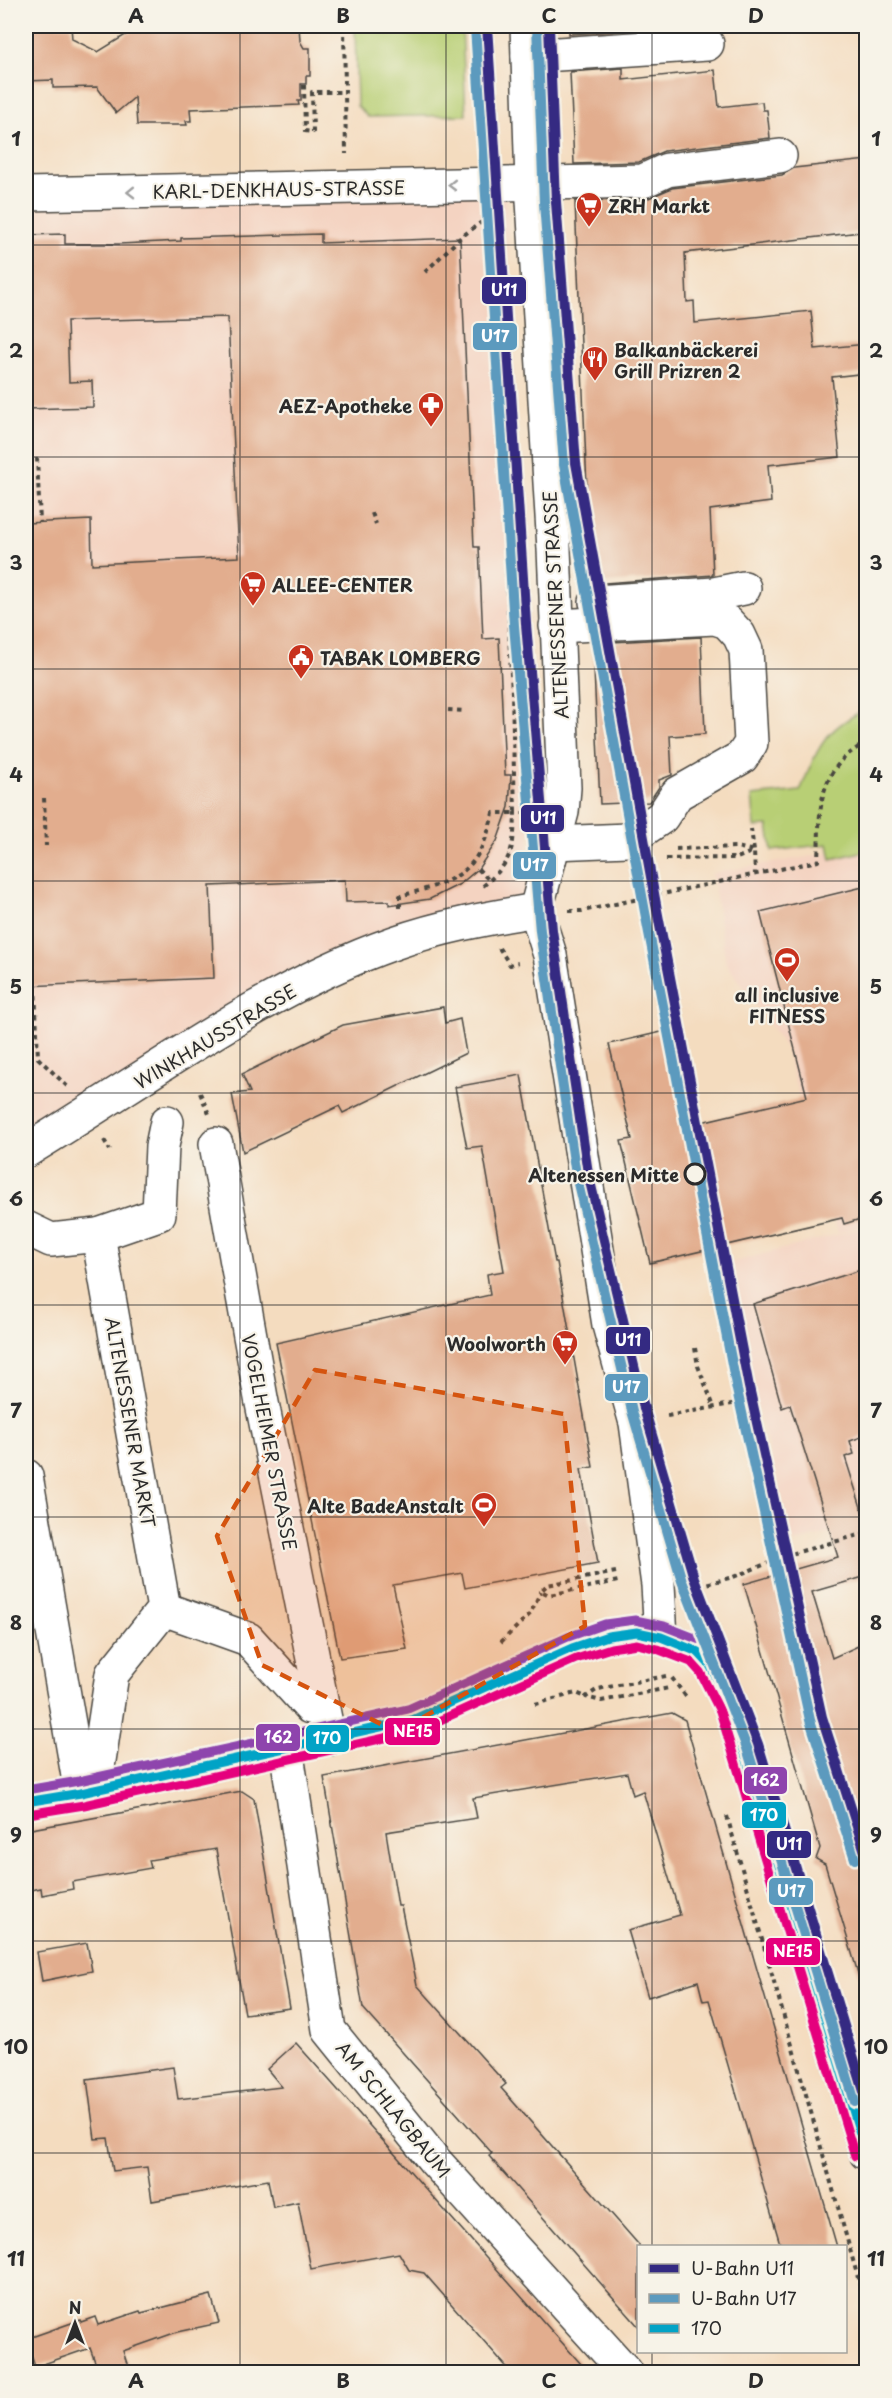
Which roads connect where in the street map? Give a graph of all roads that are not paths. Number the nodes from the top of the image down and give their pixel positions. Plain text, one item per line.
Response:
1 (527, 41) edge
2 (707, 44) dead end
3 (780, 156) dead end
4 (532, 184) junction
5 (26, 194) edge
6 (744, 588) dead end
7 (556, 615) junction
8 (553, 843) junction
9 (536, 910) junction
10 (167, 1122) dead end
11 (216, 1144) dead end
12 (26, 1151) edge
13 (26, 1228) edge
14 (98, 1235) junction
15 (26, 1476) edge
16 (164, 1609) junction
17 (661, 1637) junction
18 (310, 1707) dead end
19 (330, 1739) junction
20 (286, 1748) junction
21 (90, 1780) junction
22 (26, 1802) edge
23 (867, 2152) edge
24 (626, 2373) edge

1 - 2 street
1 - 4 street, ALTENESSENER STRASSE
3 - 4 street, KARL-DENKHAUS-STRASSE
4 -> 5 street, KARL-DENKHAUS-STRASSE
4 - 7 street, ALTENESSENER STRASSE
6 - 7 street
7 - 8 street, ALTENESSENER STRASSE
7 - 8 street
8 - 9 street
9 - 12 street, WINKHAUSSTRASSE
9 - 17 street
10 - 14 street
11 - 19 street, VOGELHEIMER STRASSE
13 - 14 street
14 - 16 street, ALTENESSENER MARKT
15 - 21 street
16 - 18 street
16 - 21 street
17 - 19 street
17 - 23 street
19 - 20 street
20 - 21 street
20 - 24 street, AM SCHLAGBAUM
21 - 22 street

